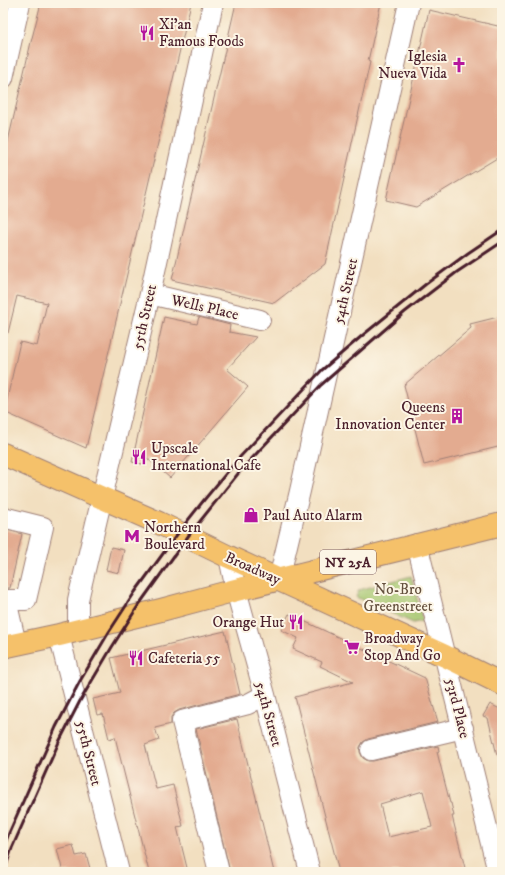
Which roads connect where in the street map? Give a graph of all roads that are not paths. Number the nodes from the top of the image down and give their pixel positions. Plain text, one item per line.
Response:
1 (20, 3) edge
2 (213, 3) edge
3 (410, 3) edge
4 (3, 78) edge
5 (150, 294) junction
6 (260, 320) dead end
7 (3, 454) edge
8 (101, 498) junction
9 (3, 517) edge
10 (502, 524) edge
11 (417, 544) junction
12 (229, 557) junction
13 (279, 579) junction
14 (236, 590) junction
15 (4, 600) edge
16 (69, 632) junction
17 (10, 646) edge
18 (445, 656) junction
19 (502, 684) edge
20 (265, 695) junction
21 (463, 728) junction
22 (371, 750) dead end
23 (119, 872) edge
24 (219, 872) edge
25 (310, 872) edge
26 (498, 872) edge

1 - 4 street
2 - 5 street, 55th Street
3 - 13 street, 54th Street
5 - 6 street, Wells Place
5 - 8 street, 55th Street
7 - 8 main road, Broadway
8 - 12 main road, Broadway
8 - 16 street, 55th Street
9 - 15 street
10 - 11 main road, NY 25A
11 - 13 main road, NY 25A
11 - 18 street, 53rd Place
12 - 13 main road, Broadway
12 - 14 street, 54th Street
13 - 14 main road, NY 25A
13 - 18 main road, Broadway
14 - 16 main road, NY 25A
14 - 20 street, 54th Street
15 - 17 street
16 - 17 main road, NY 25A
16 - 23 street, 55th Street
18 - 19 main road, Broadway
18 - 21 street, 53rd Place
20 - 24 street
20 - 25 street, 54th Street
21 - 22 street
21 - 26 street, 53rd Place

